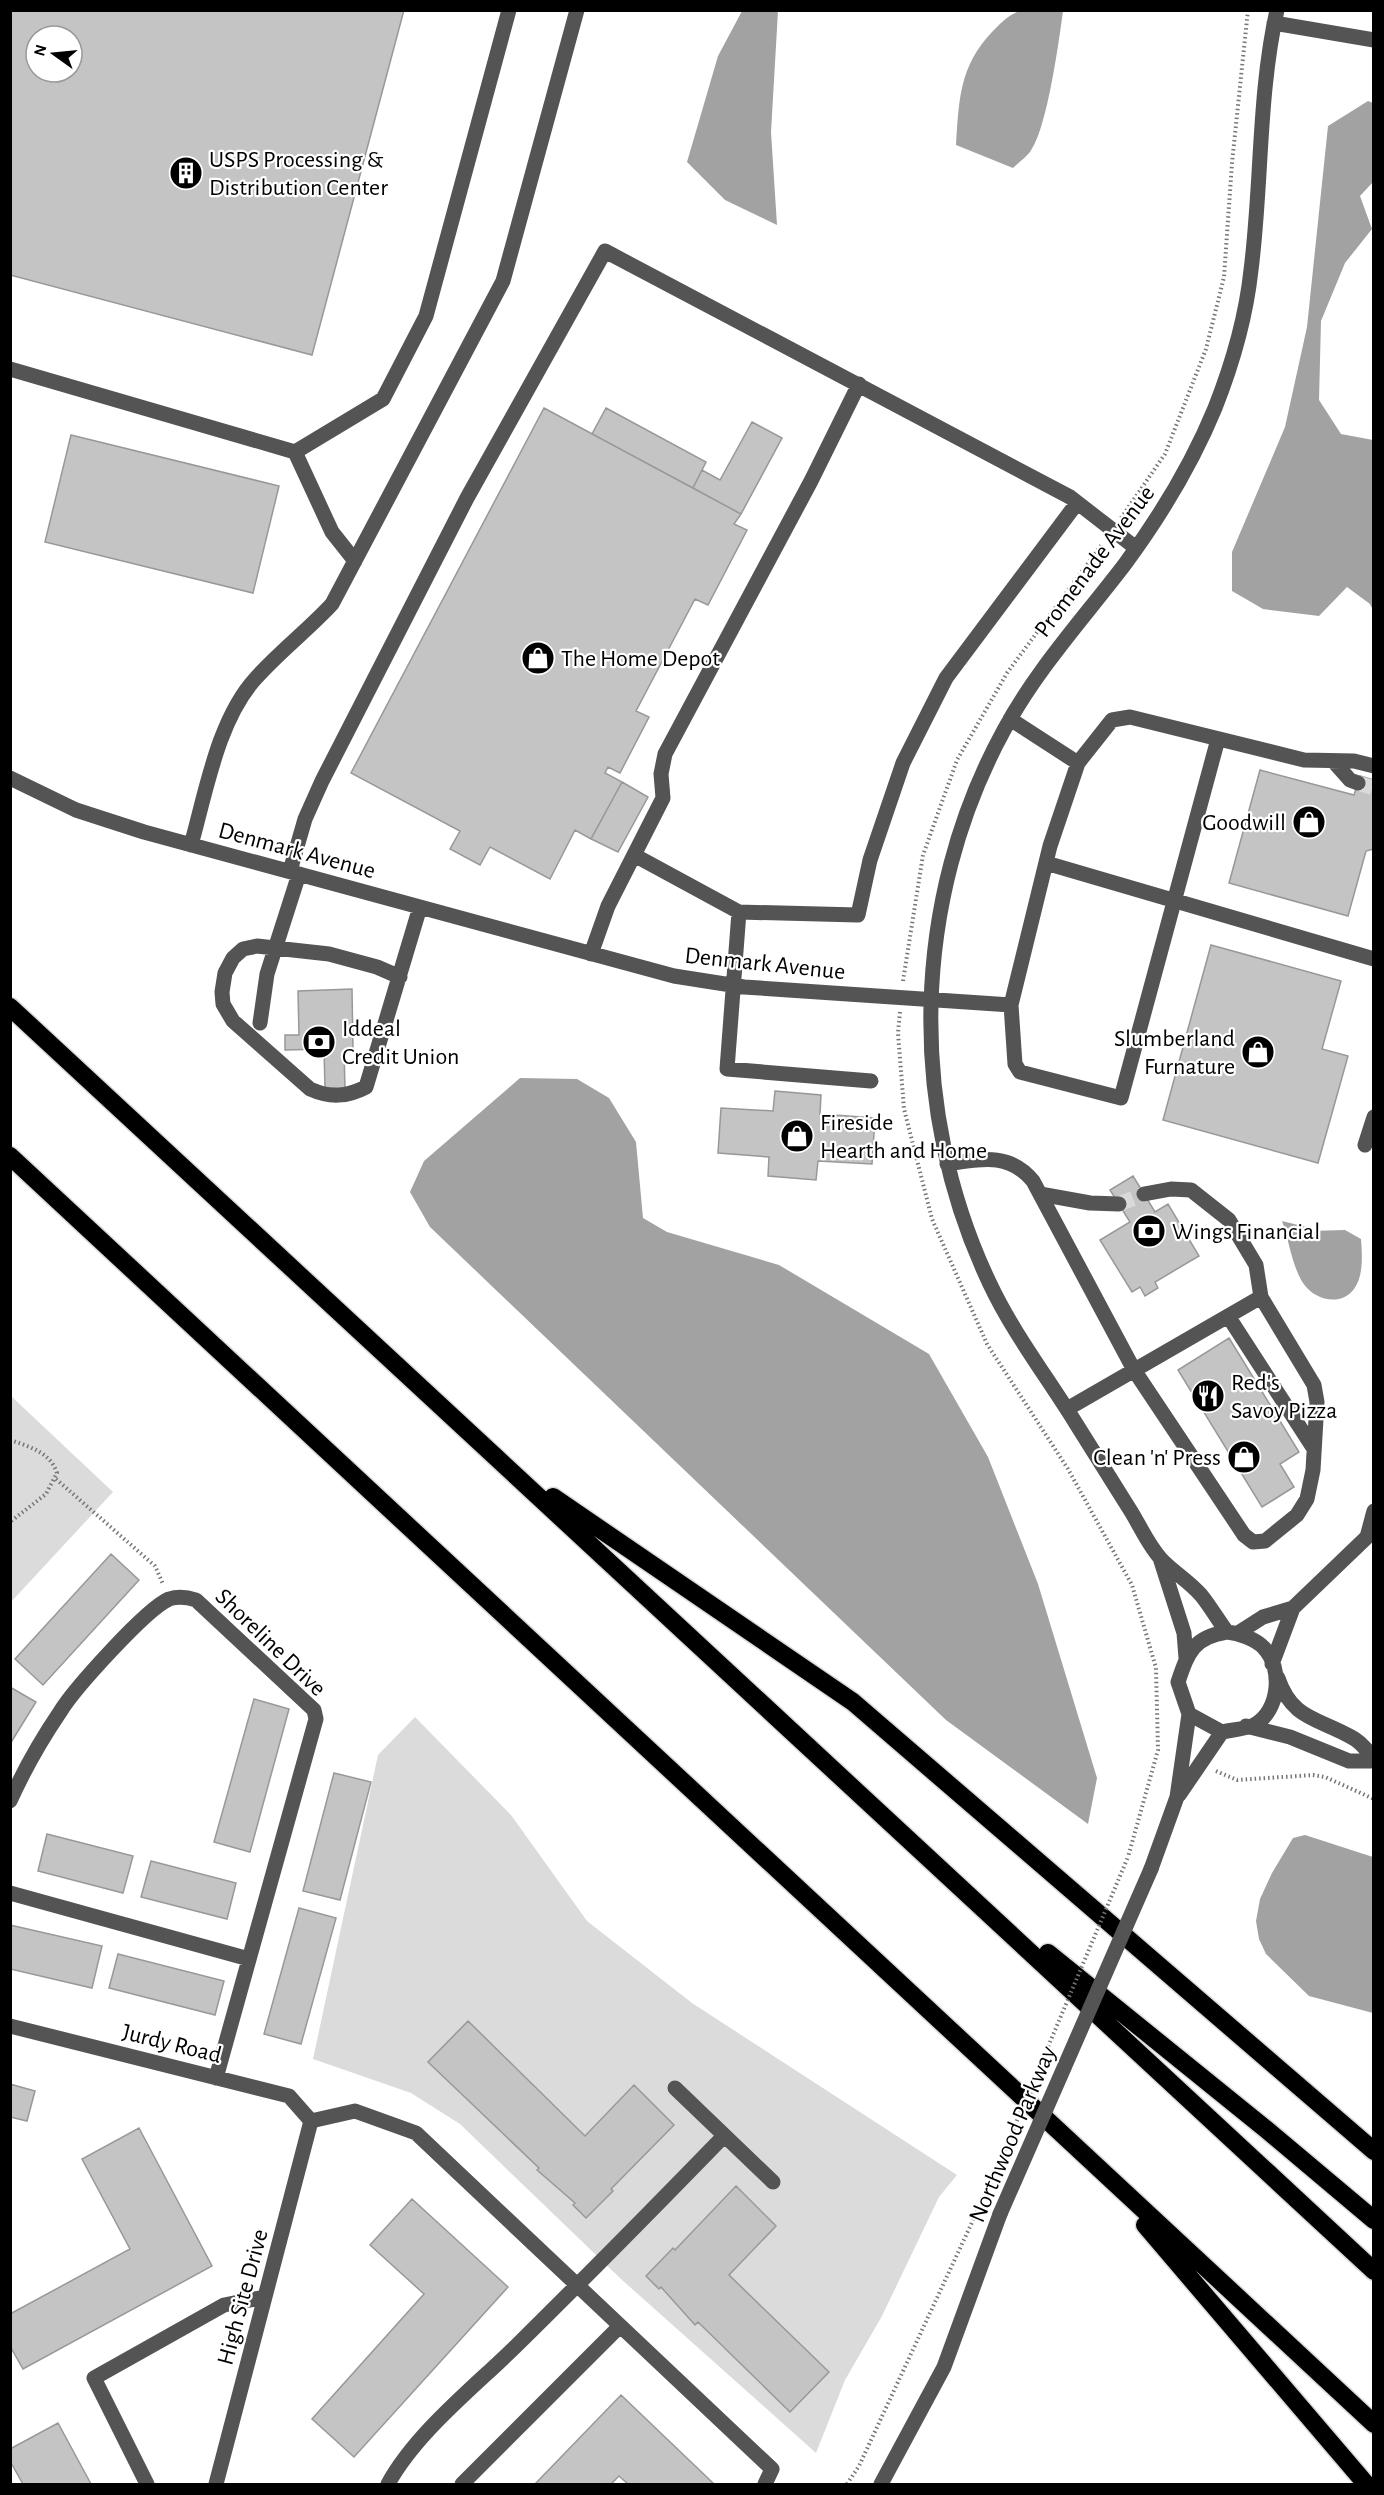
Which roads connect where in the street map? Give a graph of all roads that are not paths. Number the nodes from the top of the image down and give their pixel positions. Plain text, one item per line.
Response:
1 (509, 10) edge
2 (577, 10) edge
3 (1275, 17) edge
4 (1374, 40) edge
5 (10, 369) edge
6 (859, 384) junction
7 (295, 452) junction
8 (1077, 503) junction
9 (1136, 548) junction
10 (355, 561) junction
11 (1010, 719) junction
12 (1218, 739) junction
13 (1334, 762) junction
14 (1078, 763) junction
15 (1374, 766) edge
16 (10, 778) edge
17 (1358, 783) tunnel mouth
18 (191, 845) junction
19 (634, 855) junction
20 (1046, 863) junction
21 (294, 873) junction
22 (1175, 900) junction
23 (420, 907) junction
24 (739, 912) junction
25 (276, 950) junction
26 (591, 954) junction
27 (1374, 959) edge
28 (400, 977) junction
29 (731, 986) junction
30 (929, 1000) junction
31 (1011, 1005) junction
32 (10, 1006) edge
33 (260, 1023) dead end
34 (871, 1081) dead end
35 (1374, 1117) edge
36 (1365, 1145) dead end
37 (10, 1156) edge
38 (947, 1164) junction
39 (1041, 1194) junction
40 (1144, 1194) tunnel mouth
41 (1119, 1204) tunnel mouth
42 (1261, 1297) junction
43 (1228, 1317) junction
44 (1134, 1370) junction
45 (1067, 1409) junction
46 (1314, 1449) junction
47 (503, 1463) junction
48 (1374, 1511) edge
49 (1160, 1558) junction
50 (1293, 1608) junction
51 (1232, 1632) junction
52 (1186, 1658) junction
53 (1275, 1670) junction
54 (1190, 1714) junction
55 (1246, 1726) junction
56 (1222, 1732) junction
57 (1374, 1759) edge
58 (1178, 1797) junction
59 (10, 1801) edge
60 (926, 1856) junction
61 (10, 1893) edge
62 (249, 1959) junction
63 (10, 2026) edge
64 (216, 2078) junction
65 (675, 2088) dead end
66 (311, 2121) junction
67 (723, 2137) junction
68 (1374, 2151) edge
69 (1090, 2160) junction
70 (773, 2182) dead end
71 (1374, 2220) edge
72 (1374, 2271) edge
73 (578, 2285) junction
74 (265, 2297) junction
75 (620, 2326) junction
76 (1374, 2424) edge
77 (147, 2484) edge
78 (216, 2484) edge
79 (388, 2484) edge
80 (462, 2484) edge
81 (765, 2484) edge
82 (881, 2484) edge
83 (1366, 2484) edge

1 - 7 street
2 - 10 street
3 - 4 street, Promenade Avenue
3 - 9 street, Promenade Avenue
5 - 7 street
6 - 8 street
6 - 19 street
6 - 21 street
7 - 10 street
8 - 9 street
8 - 24 street
9 - 11 street, Promenade Avenue
10 - 18 street
11 - 14 street
11 - 30 street, Promenade Avenue
12 - 13 street
12 - 14 street
12 - 22 street
13 - 15 street
13 - 17 street
14 - 20 street
16 - 18 street, Denmark Avenue
18 - 21 street, Denmark Avenue
19 - 24 street
19 - 26 street
20 - 22 street
20 - 31 street
21 - 23 street, Denmark Avenue
21 - 25 street
22 - 27 street
22 - 31 street
23 - 26 street, Denmark Avenue
23 - 28 street
24 - 29 street
25 - 28 street
25 - 28 street
25 - 33 street
26 - 29 street, Denmark Avenue
29 - 30 street, Denmark Avenue
29 - 34 street
30 - 31 street, Denmark Avenue
30 - 38 street
32 - 47 highway
35 - 36 street
37 - 69 highway
38 - 39 street
38 - 45 street
39 - 41 street
39 - 44 street
40 - 42 street
42 - 43 street
42 - 46 street
43 - 44 street
43 - 46 street
44 - 45 street
44 - 46 street
45 - 49 street
47 - 60 highway
47 - 68 highway
48 - 50 street
49 - 51 street
49 - 52 street
50 - 51 street
50 - 53 street
51 - 52 street
51 - 53 street
52 - 54 street
53 - 55 street
53 - 57 street
54 - 56 street
54 - 58 street, Northwood Parkway
55 - 56 street
55 - 57 street
56 - 58 street, Northwood Parkway
58 - 82 street, Northwood Parkway, bridge
59 - 62 street, Shoreline Drive
60 - 71 highway
60 - 72 highway
61 - 62 street
62 - 64 street, Shoreline Drive
63 - 64 street, Jurdy Road
64 - 66 street, Jurdy Road
65 - 67 street
66 - 73 street
66 - 74 street, High Site Drive
67 - 70 street
67 - 73 street
69 - 76 highway
69 - 83 highway
73 - 75 street
73 - 79 street
74 - 77 street
74 - 78 street, High Site Drive
75 - 80 street
75 - 81 street

